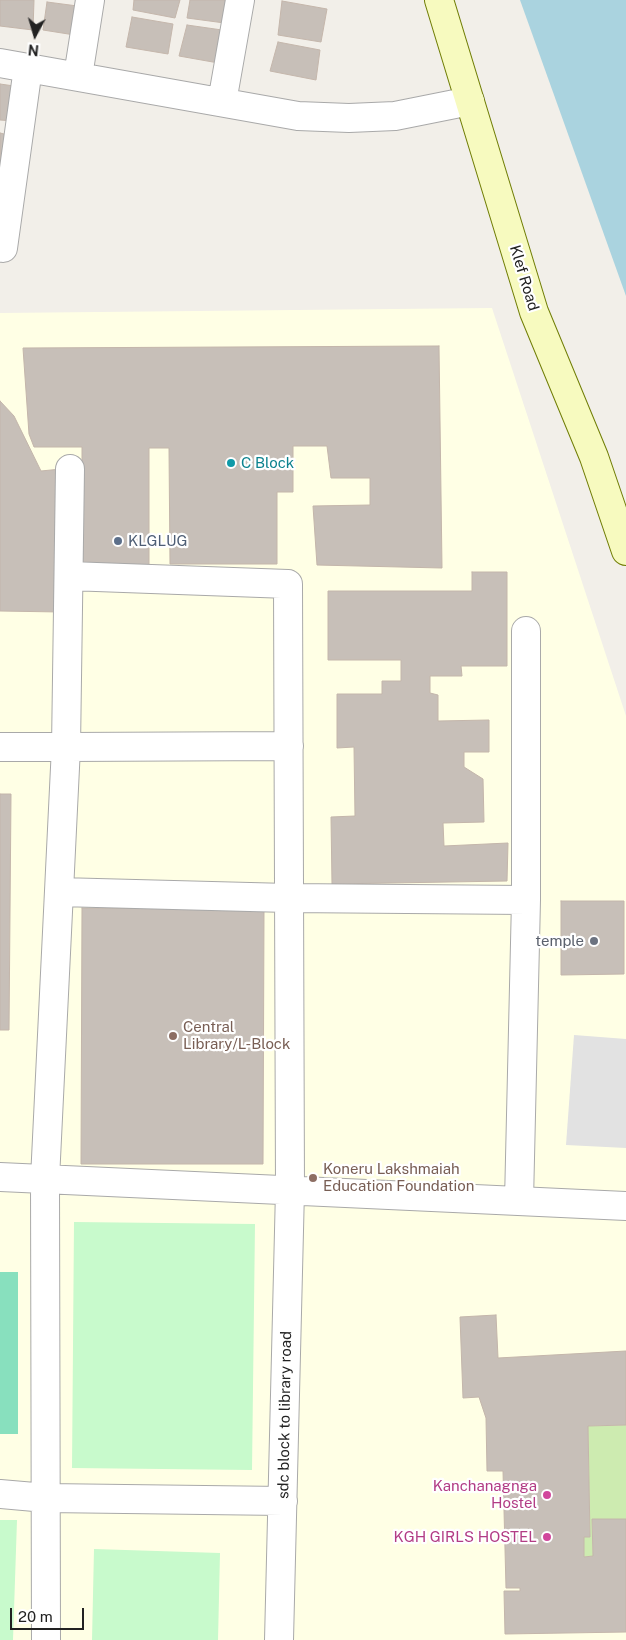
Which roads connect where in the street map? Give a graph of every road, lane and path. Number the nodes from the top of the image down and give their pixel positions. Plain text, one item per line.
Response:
1 (90, 0) edge
2 (240, 0) edge
3 (439, 0) edge
4 (0, 63) edge
5 (28, 68) junction
6 (78, 76) junction
7 (470, 101) junction
8 (222, 102) junction
9 (3, 248) dead end
10 (70, 469) dead end
11 (626, 551) edge
12 (68, 576) junction
13 (526, 631) dead end
14 (289, 746) junction
15 (0, 747) edge
16 (66, 747) junction
17 (59, 892) junction
18 (288, 898) junction
19 (526, 900) junction
20 (0, 1177) edge
21 (45, 1179) junction
22 (290, 1190) junction
23 (519, 1201) junction
24 (626, 1206) edge
25 (0, 1494) edge
26 (46, 1498) junction
27 (282, 1500) junction
28 (46, 1640) edge
29 (279, 1640) edge

1 - 6 street
2 - 8 street
3 - 7 main road, Klef Road
4 - 5 street
5 - 6 street
5 - 9 street
6 - 8 street
7 - 8 street
7 - 11 main road, Klef Road
10 - 12 street
12 - 14 street, sdc block to library road
12 - 16 street
13 - 19 street
14 - 16 street
14 - 18 street, sdc block to library road
15 - 16 street
16 - 17 street
17 - 18 street
17 - 21 street
18 - 19 street
18 - 22 street, sdc block to library road
19 - 23 street
20 - 21 street
21 - 22 street
21 - 26 street
22 - 23 street
22 - 27 street, sdc block to library road
23 - 24 street
25 - 26 street
26 - 27 street
26 - 28 street
27 - 29 street, sdc block to library road

